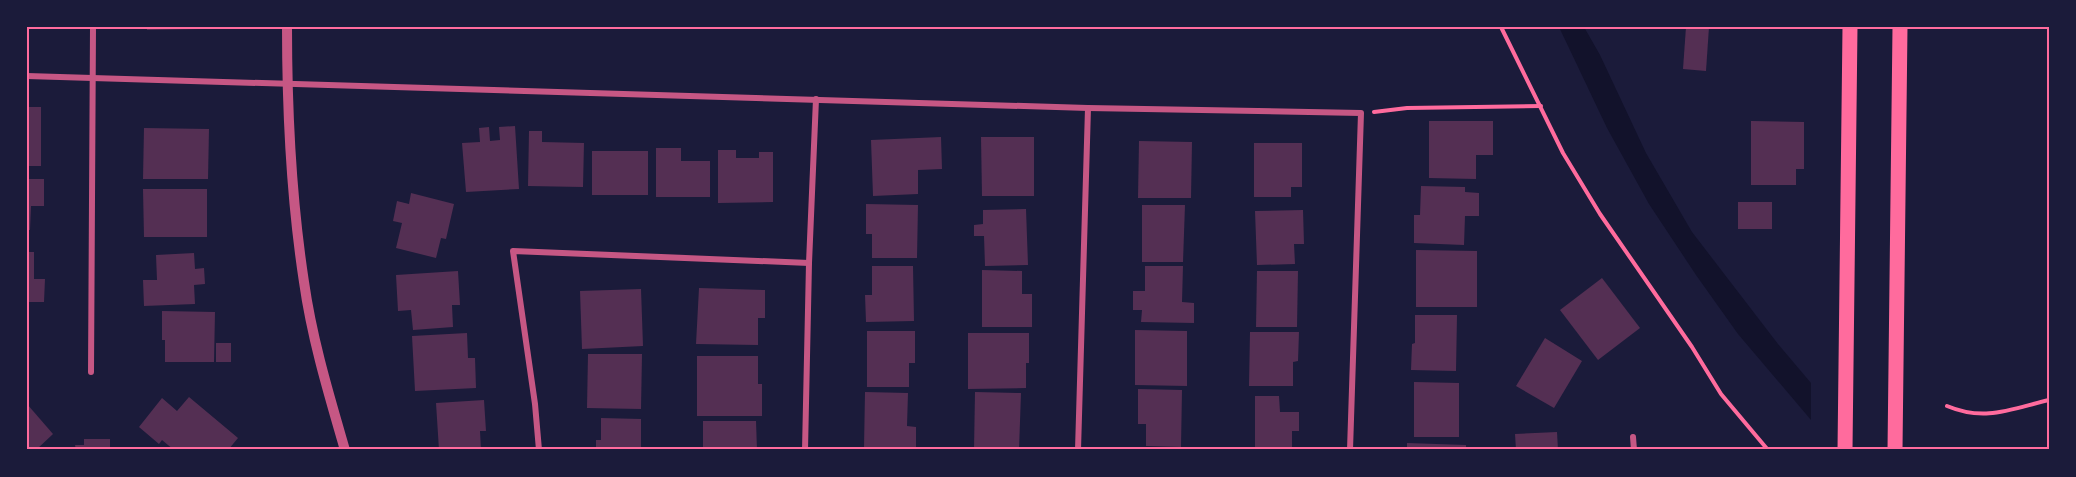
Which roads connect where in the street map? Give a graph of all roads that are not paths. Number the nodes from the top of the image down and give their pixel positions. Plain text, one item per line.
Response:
1 (93, 27) edge
2 (287, 27) edge
3 (1850, 27) edge
4 (1900, 27) edge
5 (27, 76) edge
6 (93, 78) junction
7 (287, 83) junction
8 (816, 99) junction
9 (1088, 108) junction
10 (809, 263) junction
11 (91, 372) dead end
12 (1633, 437) dead end
13 (345, 450) edge
14 (538, 450) edge
15 (805, 450) edge
16 (1078, 450) edge
17 (1350, 450) edge
18 (1634, 450) edge
19 (1845, 450) edge
20 (1895, 450) edge

1 - 6 street
2 - 7 street
3 - 19 main road
4 - 20 main road
5 - 6 street
6 - 7 street
6 - 11 street
7 - 8 street
7 - 13 street
8 - 9 street
8 - 10 street
9 - 16 street
9 - 17 street
10 - 14 street
10 - 15 street
12 - 18 street

